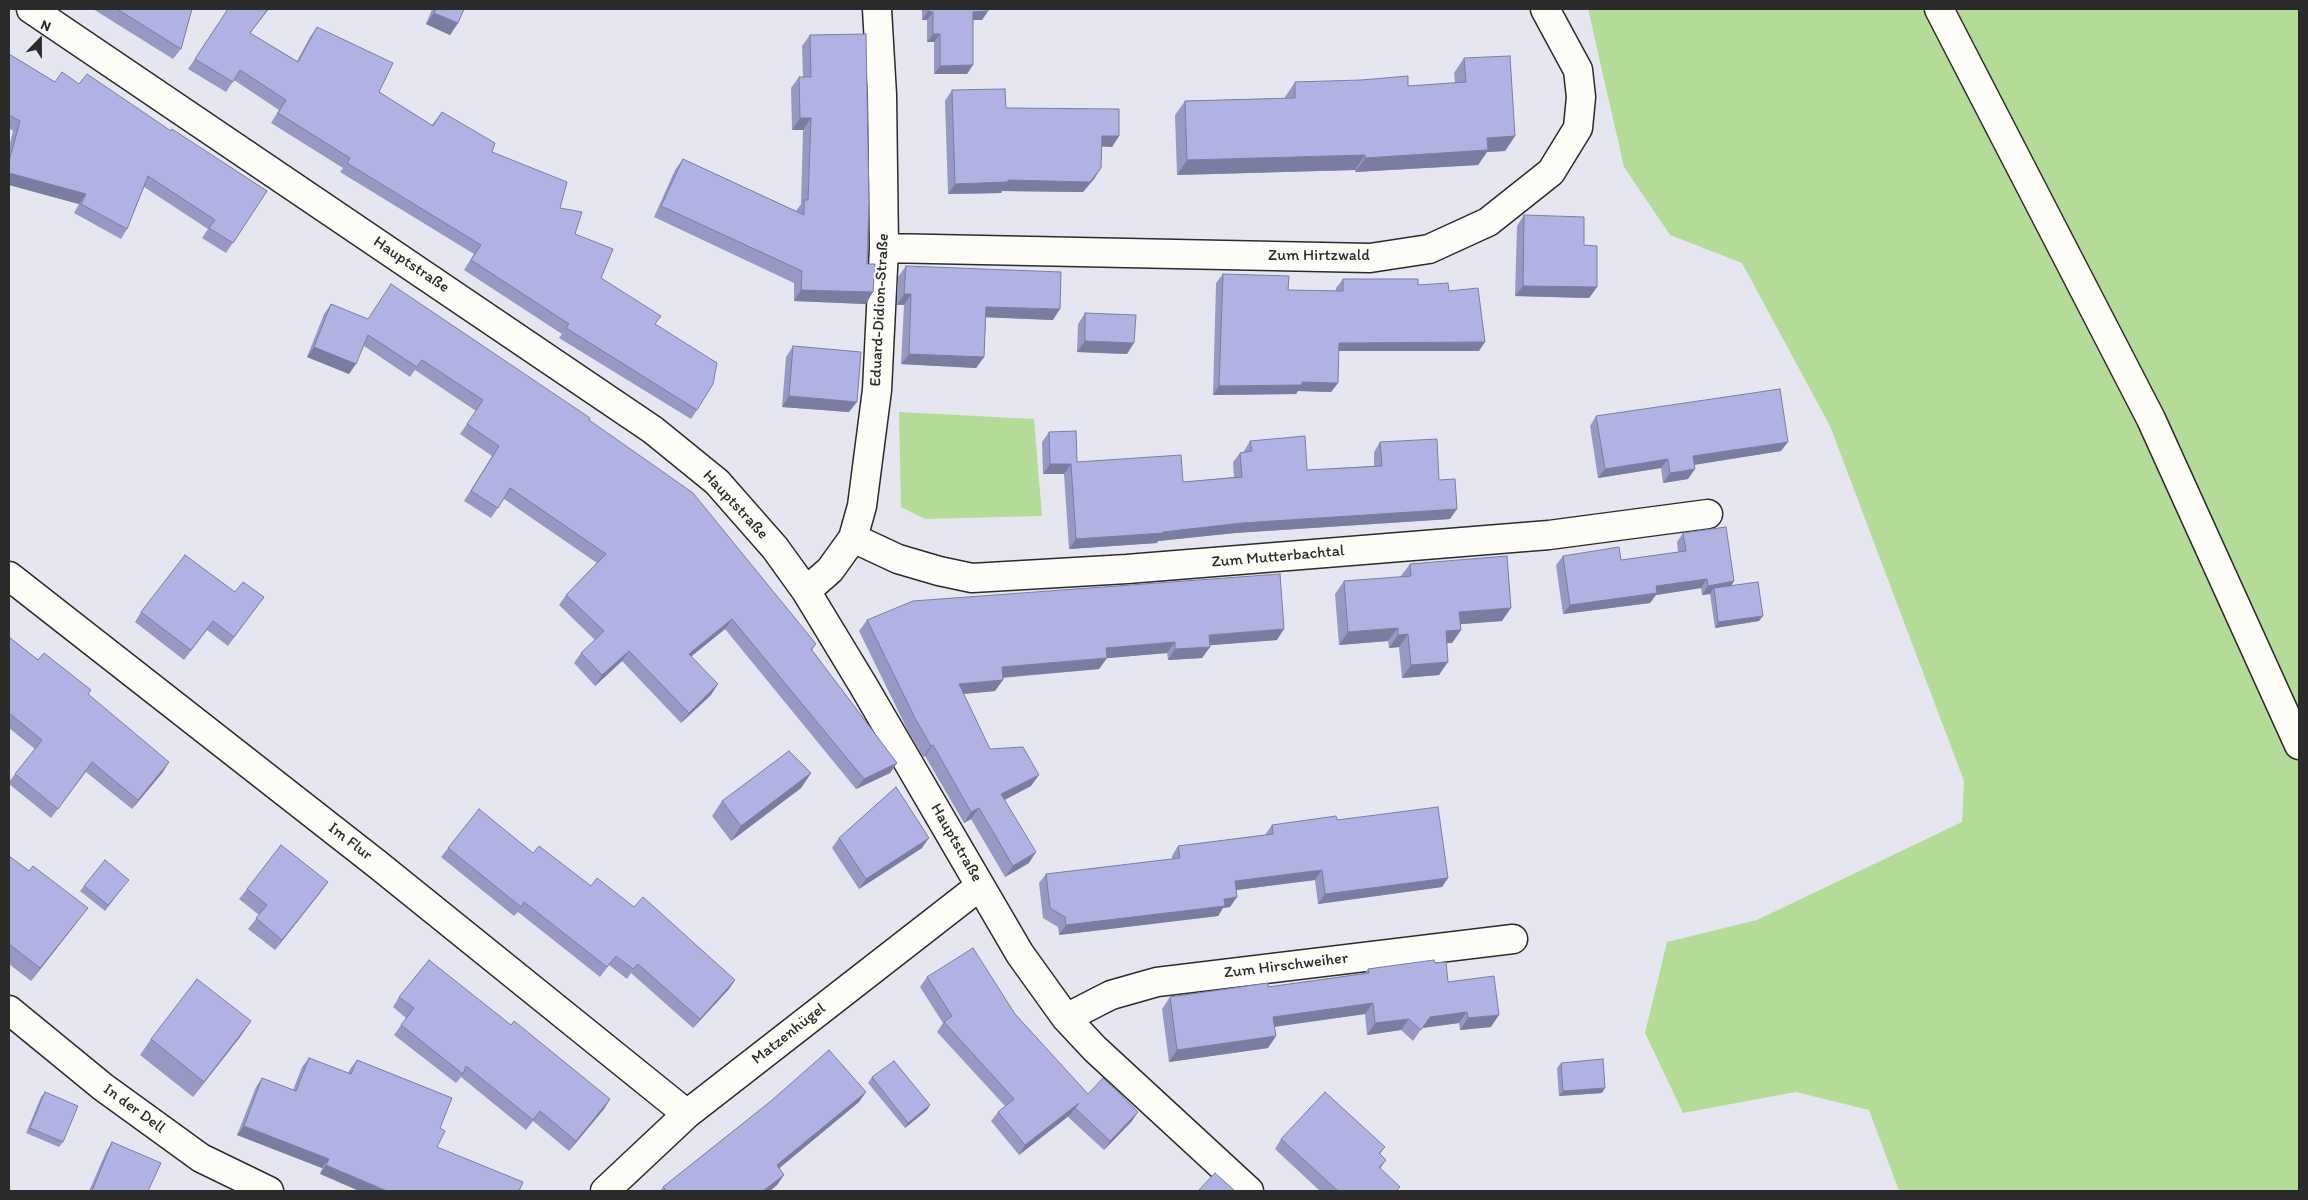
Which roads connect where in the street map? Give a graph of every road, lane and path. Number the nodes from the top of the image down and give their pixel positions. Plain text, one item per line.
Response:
1 (30, 9) edge
2 (877, 9) edge
3 (1545, 9) edge
4 (1940, 9) edge
5 (884, 248) junction
6 (1708, 514) dead end
7 (853, 538) junction
8 (9, 576) edge
9 (806, 591) junction
10 (2299, 745) edge
11 (980, 886) junction
12 (1512, 939) dead end
13 (9, 1010) edge
14 (1066, 1018) junction
15 (687, 1114) junction
16 (269, 1191) edge
17 (605, 1191) edge
18 (1249, 1191) edge

1 - 9 main road, Hauptstraße
2 - 5 main road, Eduard-Didion-Straße
3 - 5 main road, Zum Hirtzwald
4 - 10 main road
5 - 7 main road, Eduard-Didion-Straße
6 - 7 main road, Zum Mutterbachtal
7 - 9 main road, Eduard-Didion-Straße
8 - 15 main road, Im Flur
9 - 11 main road, Hauptstraße
11 - 14 main road, Hauptstraße
11 - 15 main road, Matzenhügel
12 - 14 main road, Zum Hirschweiher
13 - 16 main road, In der Dell
14 - 18 main road, Hauptstraße
15 - 17 main road, Matzenhügel

